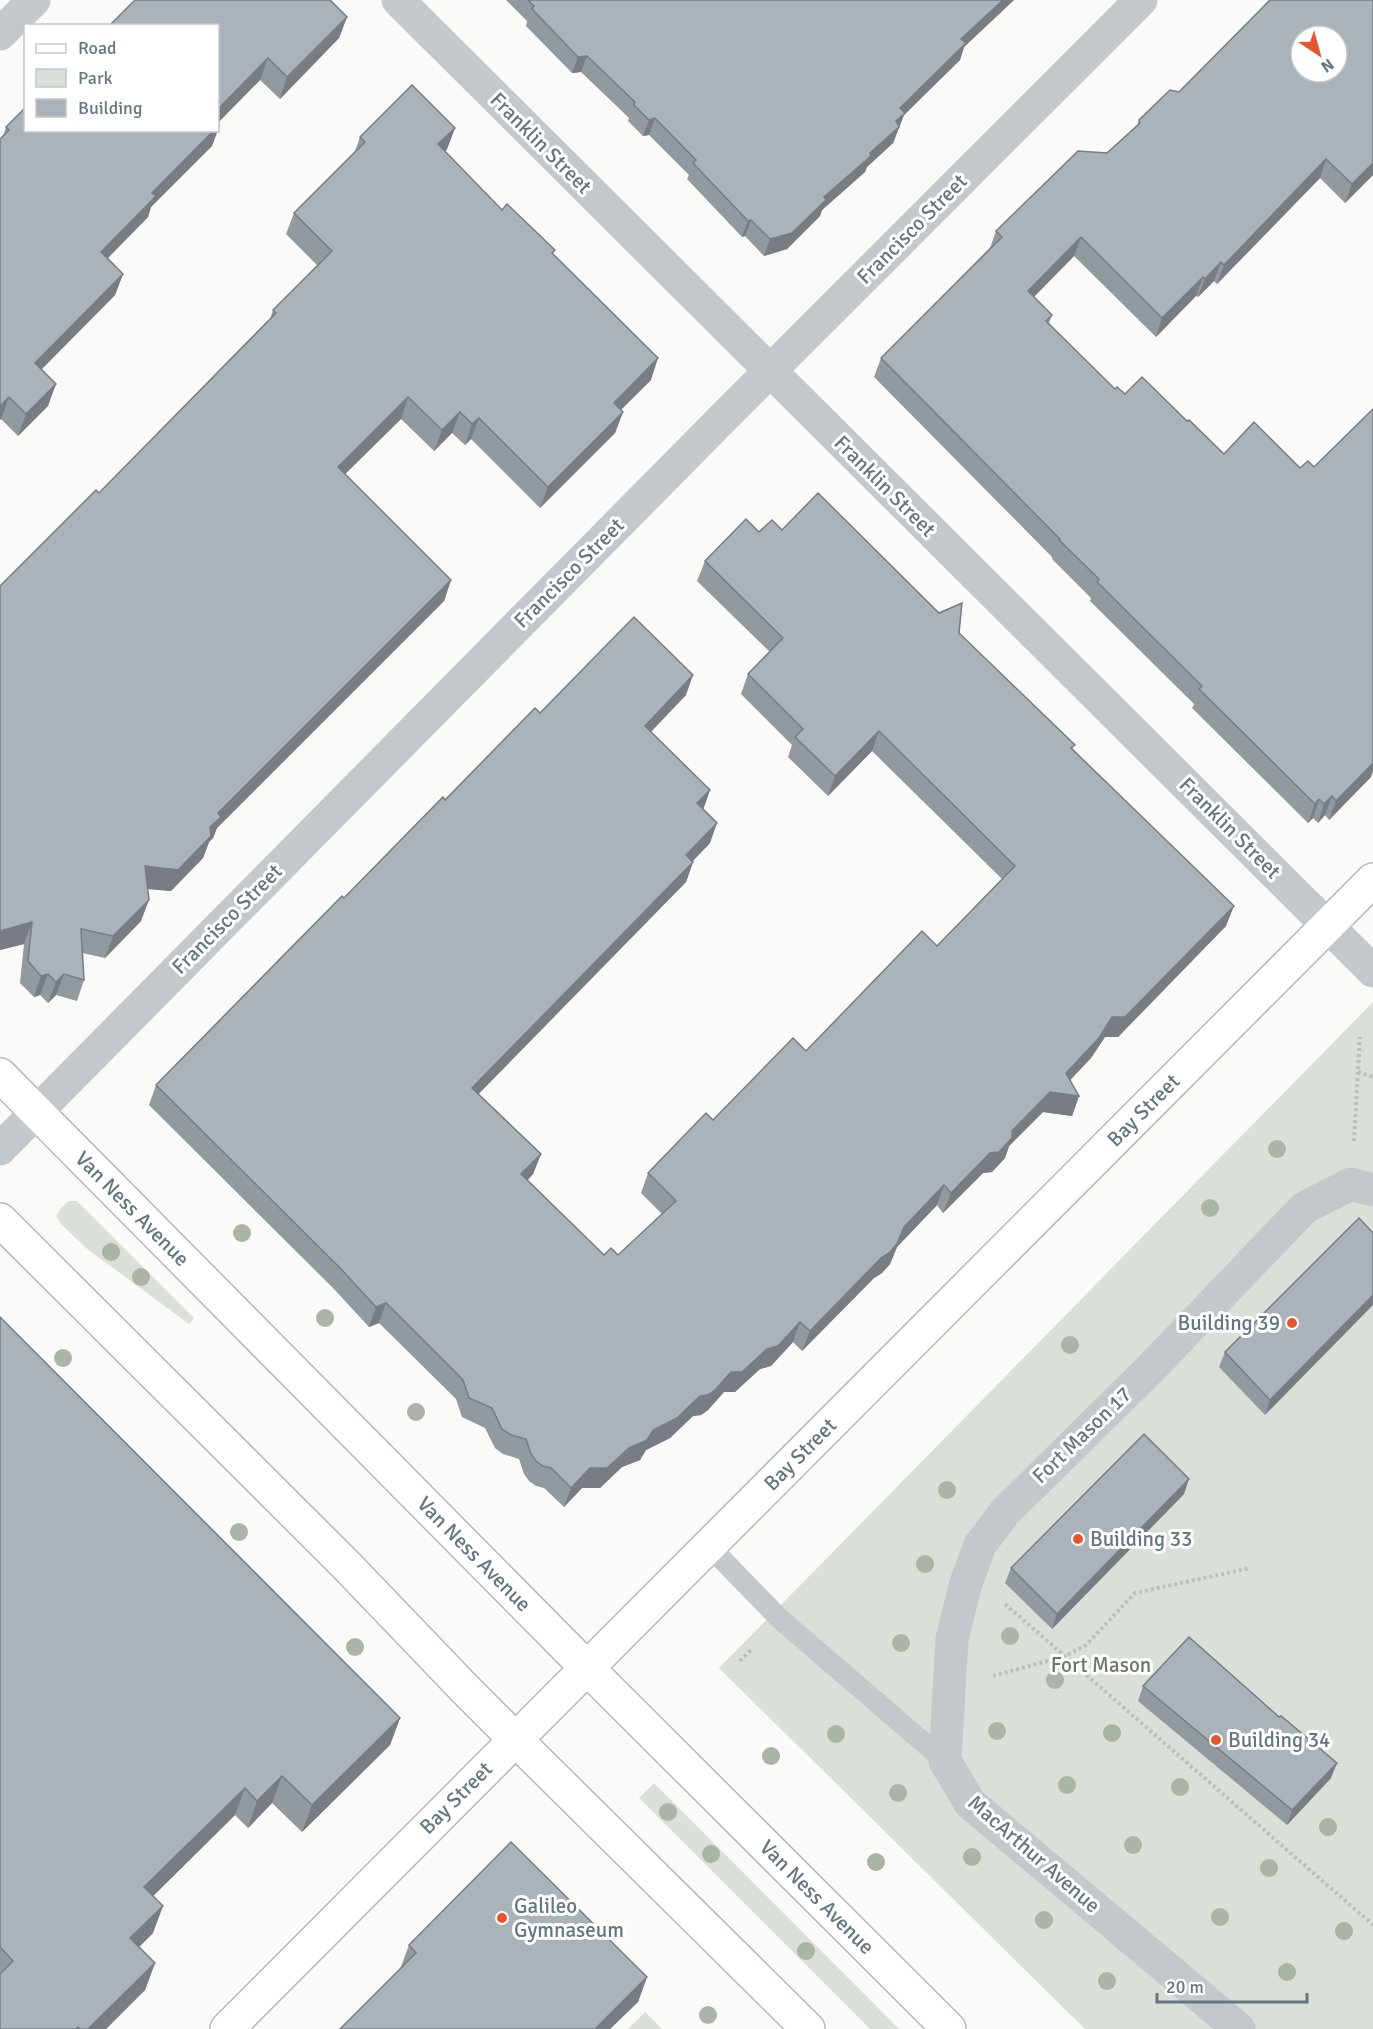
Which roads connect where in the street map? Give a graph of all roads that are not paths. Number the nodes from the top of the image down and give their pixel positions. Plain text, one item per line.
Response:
1 (34, 0) edge
2 (398, 0) edge
3 (1141, 0) edge
4 (0, 34) edge
5 (770, 371) junction
6 (1373, 880) edge
7 (1328, 926) junction
8 (1373, 971) edge
9 (0, 1075) edge
10 (36, 1112) junction
11 (0, 1149) edge
12 (1362, 1187) edge
13 (0, 1220) edge
14 (709, 1546) junction
15 (587, 1668) junction
16 (515, 1739) junction
17 (945, 1761) junction
18 (227, 2029) edge
19 (807, 2029) edge
20 (949, 2029) edge
21 (1239, 2029) edge

1 - 4 street
2 - 5 street, Franklin Street
3 - 5 street, Francisco Street
5 - 7 street, Franklin Street
5 - 10 street, Francisco Street
6 - 7 main road, Bay Street
7 - 8 street, Franklin Street
7 - 14 main road, Bay Street
9 - 10 main road, Van Ness Avenue
10 - 11 street, Francisco Street
10 - 15 main road, Van Ness Avenue
12 - 17 street, Fort Mason 17
13 - 16 main road
14 - 15 main road, Bay Street
14 - 17 lane, MacArthur Avenue
15 - 16 main road, Bay Street
15 - 20 main road, Van Ness Avenue
16 - 18 main road, Bay Street
16 - 19 main road
17 - 21 street, MacArthur Avenue

